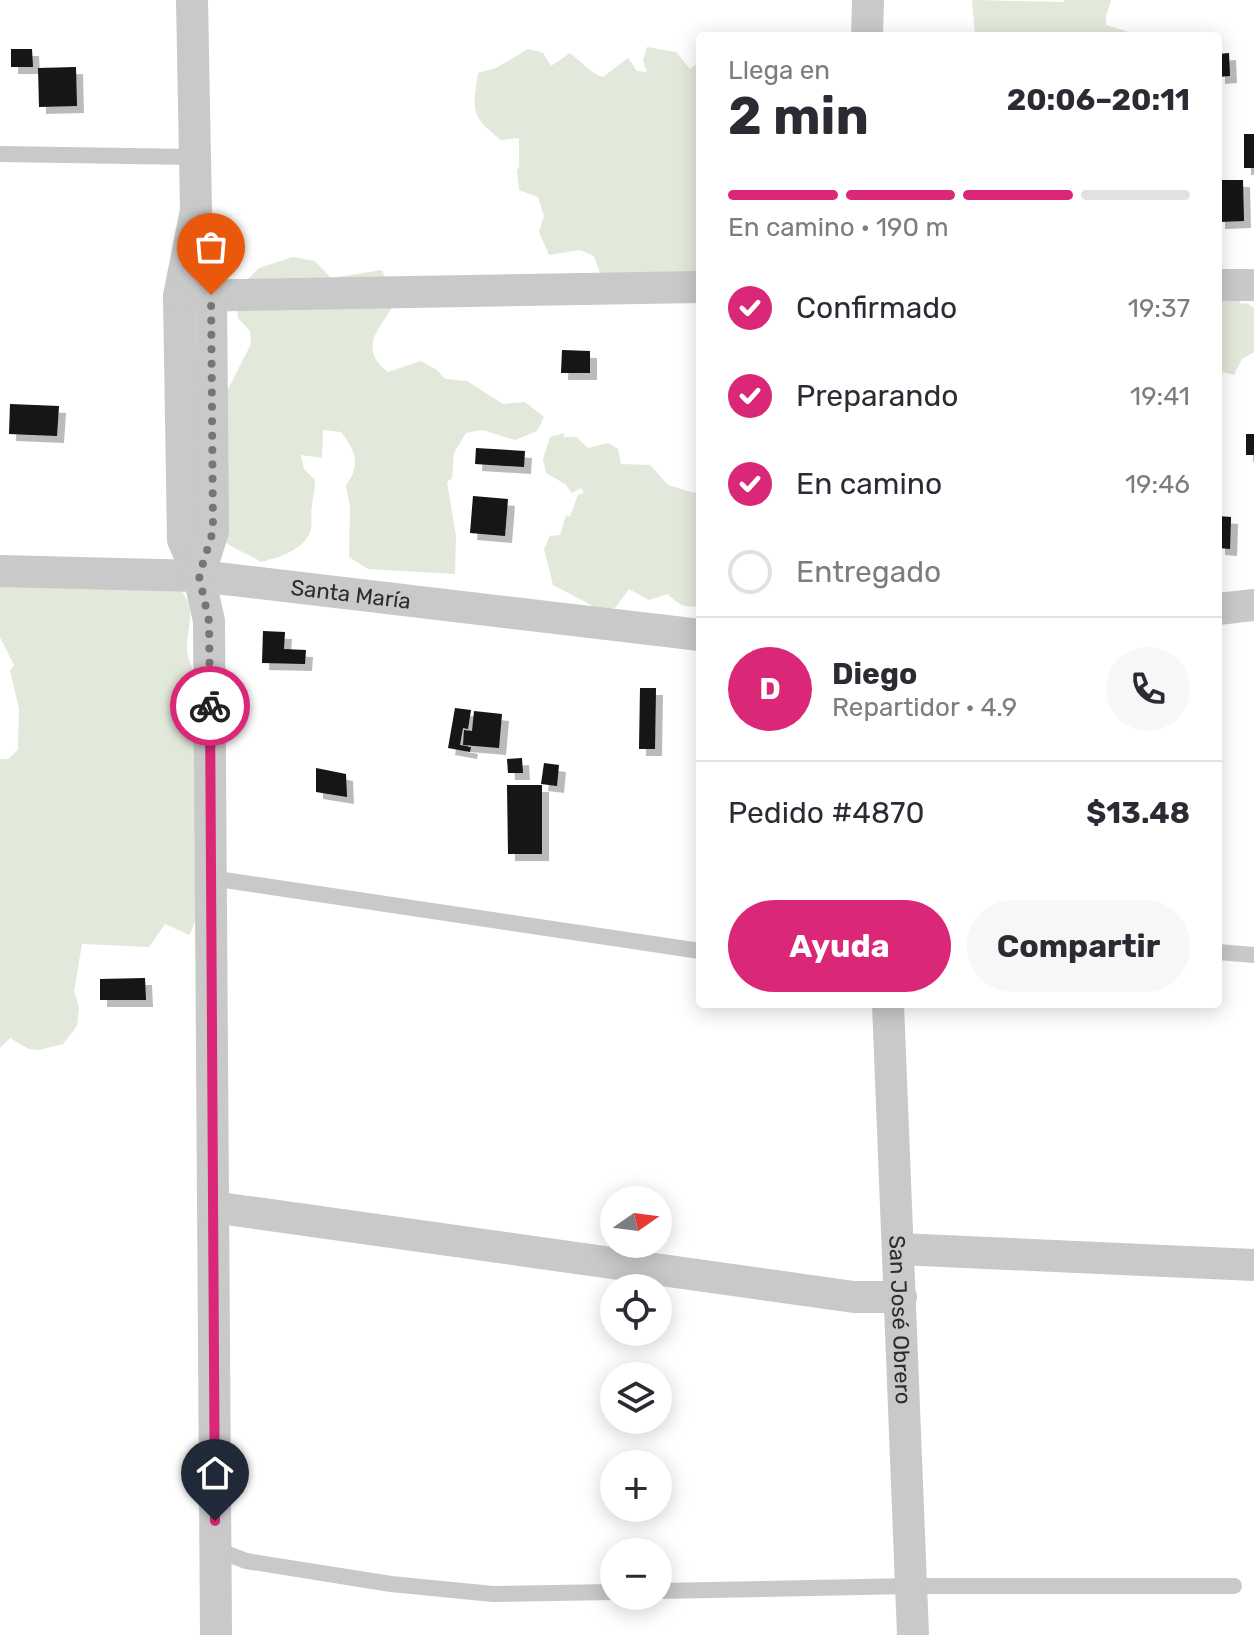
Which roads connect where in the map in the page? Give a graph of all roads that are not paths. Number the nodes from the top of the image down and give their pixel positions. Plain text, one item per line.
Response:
1 (192, 0) edge
2 (868, 0) edge
3 (867, 32) edge
4 (0, 154) edge
5 (193, 157) junction
6 (1222, 285) edge
7 (1254, 285) edge
8 (696, 287) edge
9 (195, 295) junction
10 (0, 571) edge
11 (199, 576) junction
12 (1254, 605) edge
13 (1222, 609) edge
14 (696, 635) edge
15 (211, 878) junction
16 (696, 950) edge
17 (1222, 952) edge
18 (1254, 955) edge
19 (888, 1008) edge
20 (213, 1207) junction
21 (899, 1249) junction
22 (1254, 1265) edge
23 (901, 1297) junction
24 (215, 1549) junction
25 (911, 1586) junction
26 (1234, 1586) dead end
27 (672, 1591) edge
28 (600, 1592) edge
29 (216, 1635) edge
30 (913, 1635) edge

1 - 5 street
2 - 3 street
4 - 5 lane
5 - 9 street
6 - 7 street
8 - 9 street
9 - 11 street
10 - 11 street, Santa María
11 - 14 street, Santa María
11 - 15 street
12 - 13 street
15 - 16 lane
15 - 20 street
17 - 18 lane
19 - 21 street, San José Obrero
20 - 23 street
20 - 24 street
21 - 22 street
21 - 23 street, San José Obrero
23 - 25 street, San José Obrero
24 - 28 lane
24 - 29 street
25 - 26 lane
25 - 27 lane
25 - 30 street, San José Obrero

